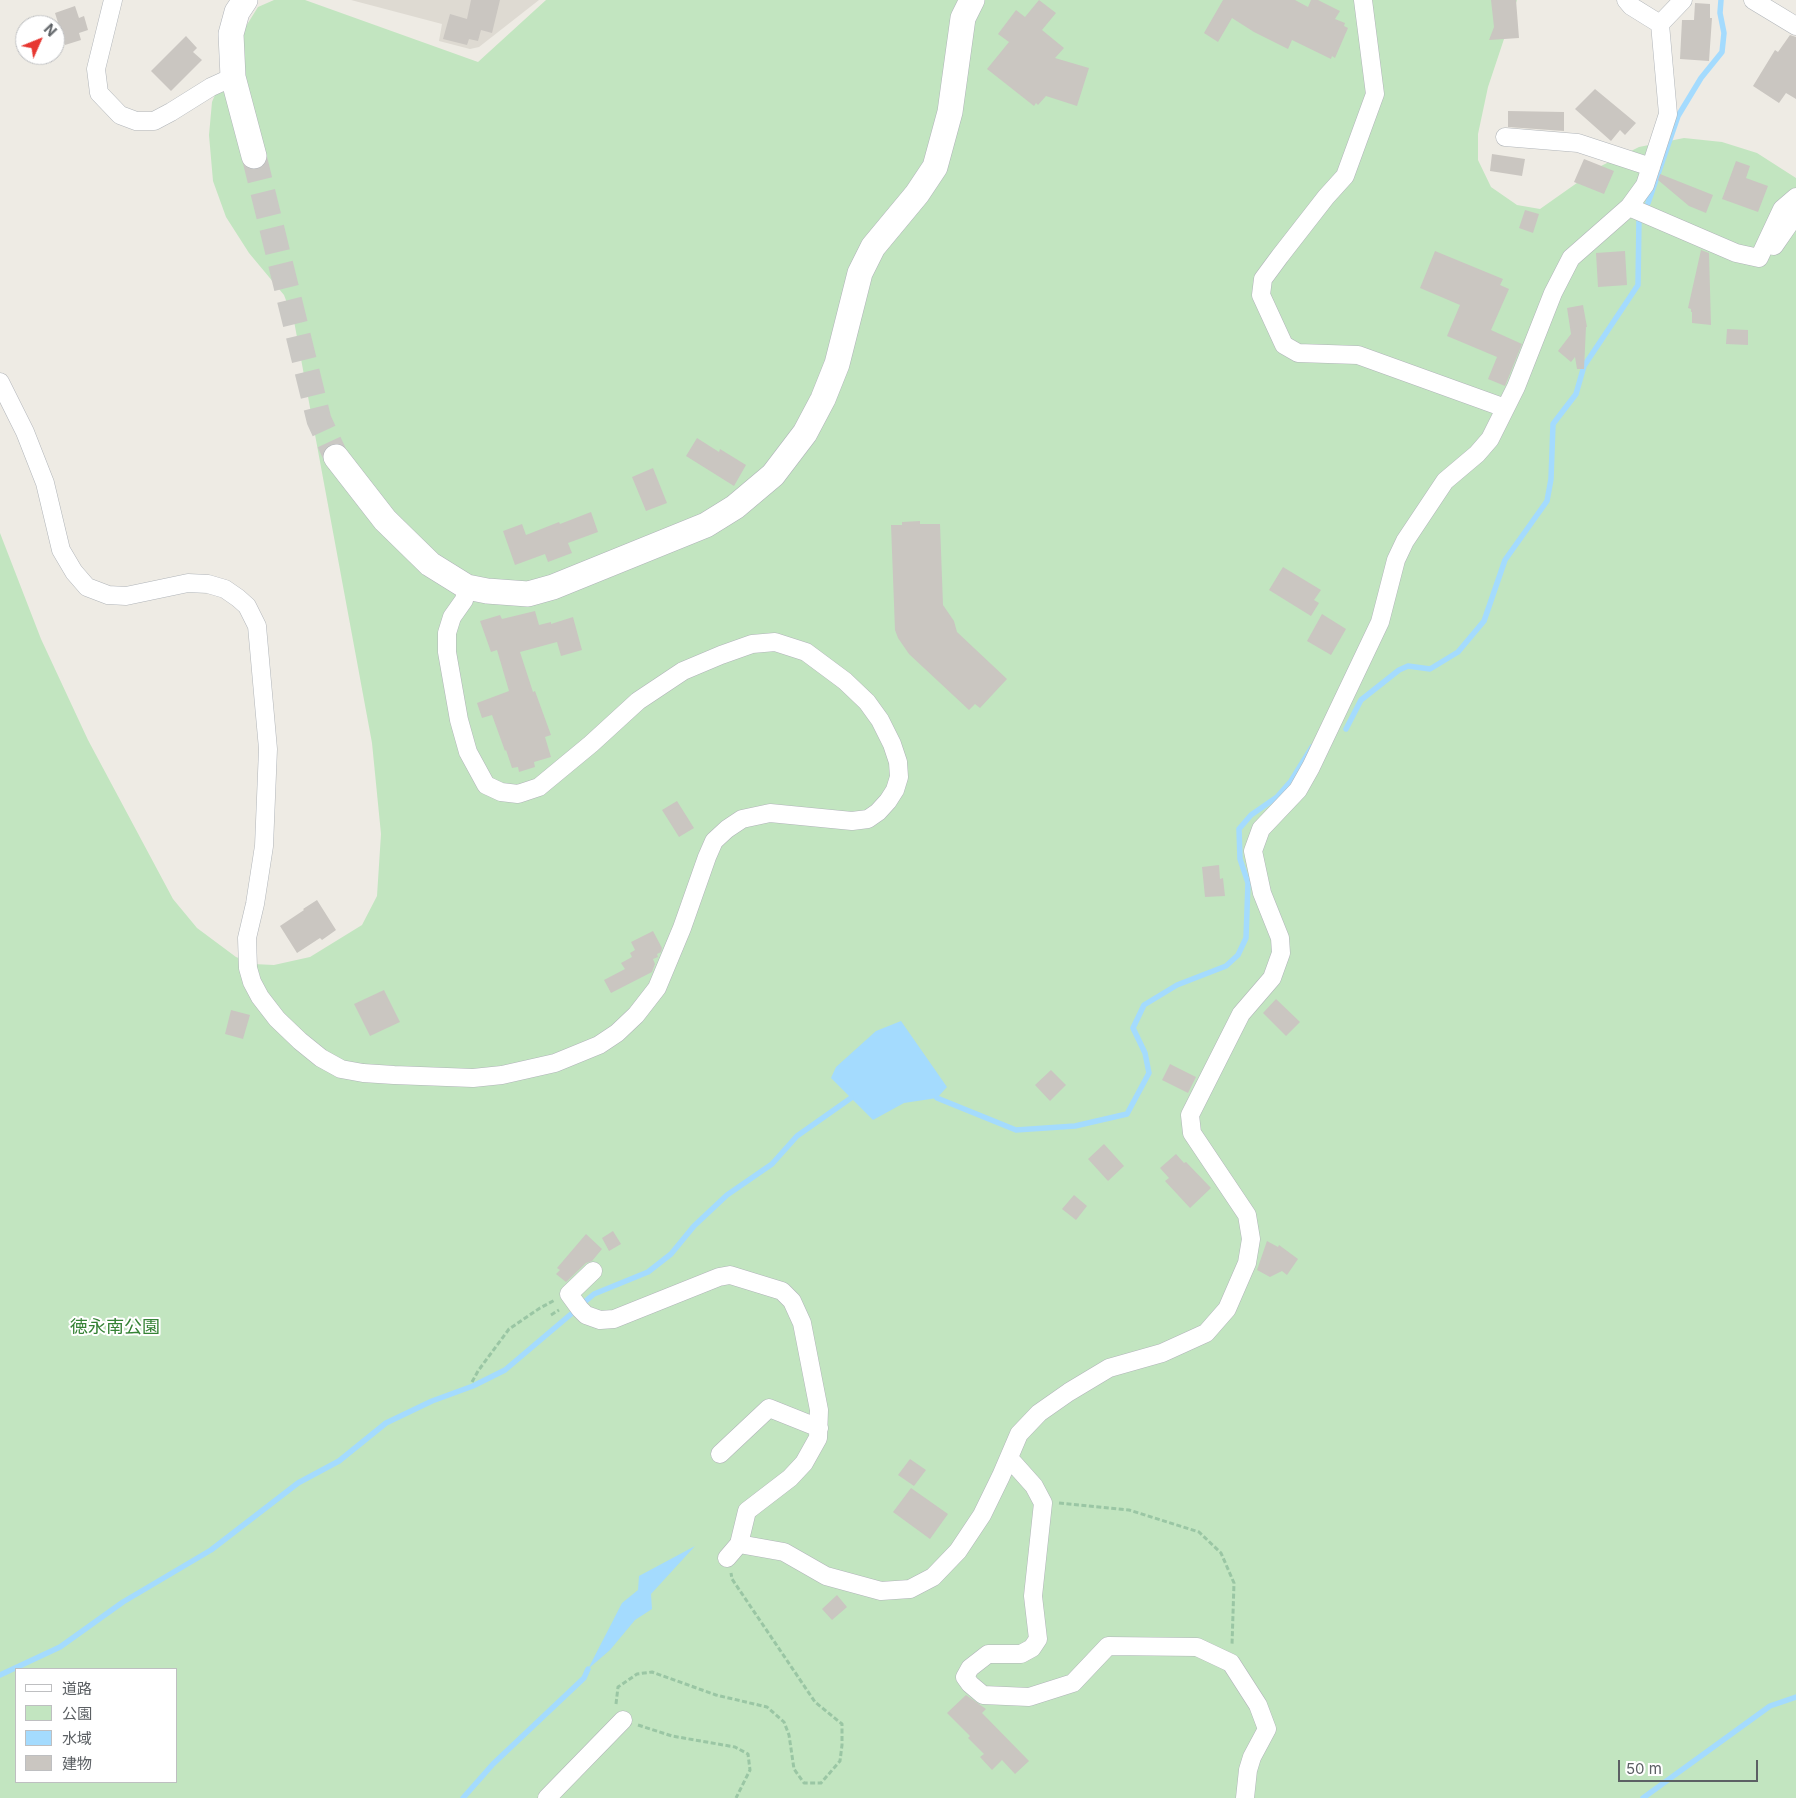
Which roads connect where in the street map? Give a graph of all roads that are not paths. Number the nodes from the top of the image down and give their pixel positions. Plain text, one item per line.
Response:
1 (113, 0) edge
2 (246, 0) edge
3 (972, 0) edge
4 (1363, 0) edge
5 (1626, 0) edge
6 (1683, 0) edge
7 (1753, 0) edge
8 (1660, 24) junction
9 (1796, 26) edge
10 (233, 77) junction
11 (1505, 137) dead end
12 (254, 156) tunnel mouth
13 (1651, 167) junction
14 (1796, 197) edge
15 (1629, 207) junction
16 (1796, 214) edge
17 (1759, 258) junction
18 (0, 382) edge
19 (1505, 408) junction
20 (336, 457) tunnel mouth
21 (467, 587) junction
22 (593, 1271) dead end
23 (819, 1428) junction
24 (720, 1454) dead end
25 (1009, 1458) junction
26 (739, 1544) junction
27 (727, 1558) road end
28 (623, 1720) road end
29 (547, 1798) edge
30 (1245, 1798) edge

1 - 10 street
2 - 10 street
3 - 21 street
4 - 19 street
5 - 8 street
6 - 8 street
7 - 9 street
8 - 13 street
10 - 12 street
11 - 13 street
13 - 15 street
14 - 17 street
15 - 17 street
15 - 19 street
16 - 17 street
18 - 21 street
19 - 25 street
20 - 21 street
22 - 23 street
23 - 24 street
23 - 26 street
25 - 26 street
25 - 30 street
26 - 27 street
28 - 29 street

